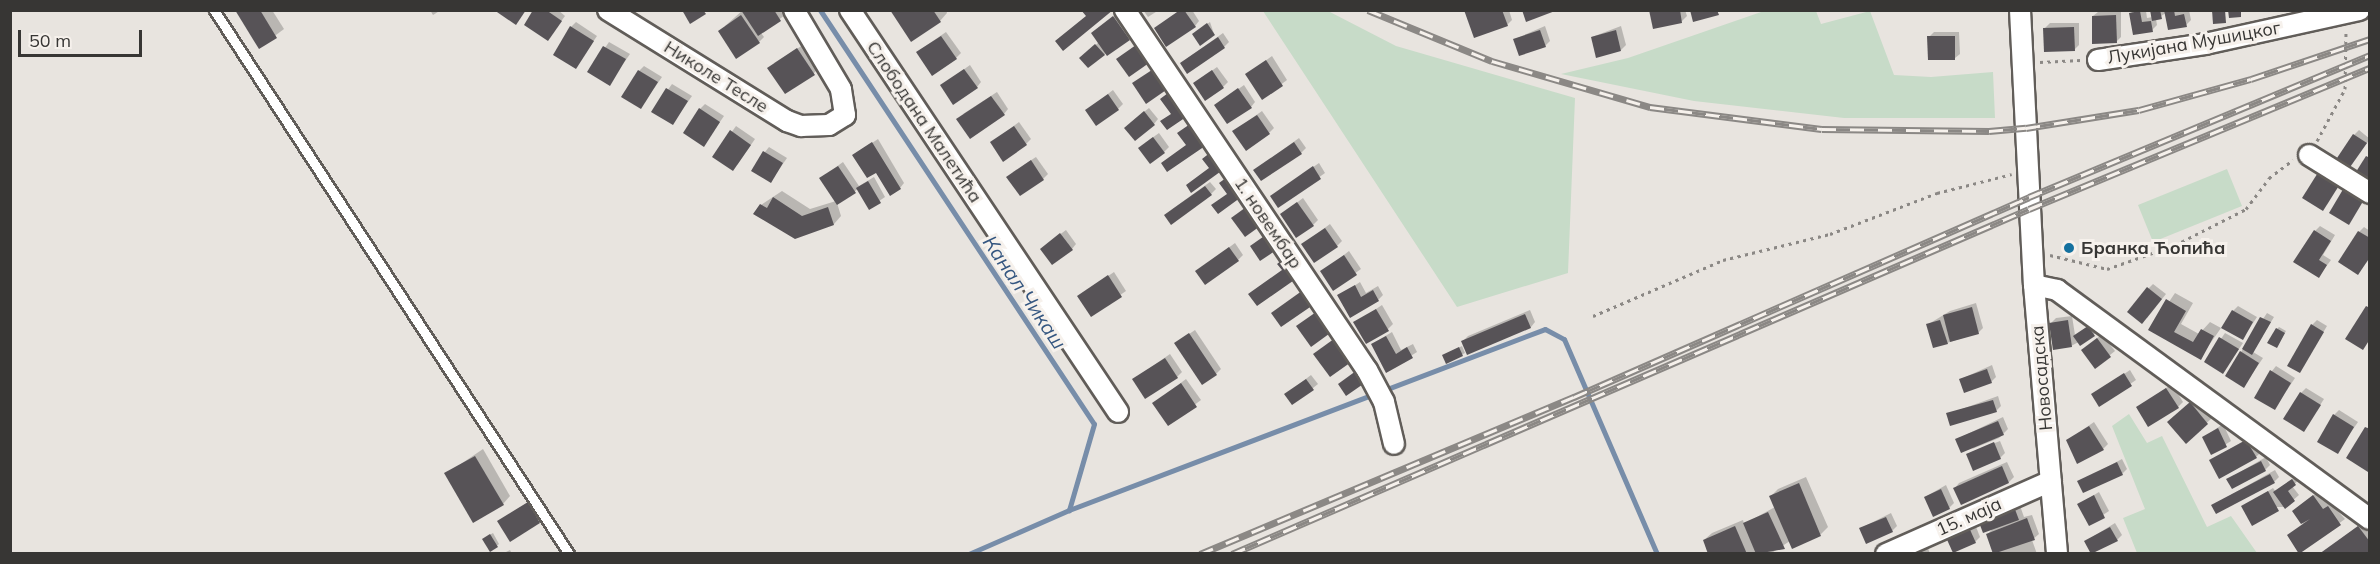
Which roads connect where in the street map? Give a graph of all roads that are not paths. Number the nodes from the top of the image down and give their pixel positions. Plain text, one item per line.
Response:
1 (214, 10) edge
2 (608, 10) edge
3 (794, 10) edge
4 (850, 10) edge
5 (1125, 10) edge
6 (2020, 10) edge
7 (2353, 13) edge
8 (2098, 60) road end
9 (2309, 155) road end
10 (2370, 193) edge
11 (2034, 285) junction
12 (1118, 412) dead end
13 (1394, 444) dead end
14 (2051, 481) junction
15 (2370, 519) edge
16 (569, 554) edge
17 (1886, 554) edge
18 (2057, 554) edge

1 - 16 lane
2 - 3 street, Николе Тесле
4 - 12 street, Слободана Малетића
5 - 13 street, 1. новембар
6 - 11 street, Новосадска
7 - 8 street, Лукијана Мушицког
9 - 10 street
11 - 14 street, Новосадска
11 - 15 street
14 - 17 street, 15. маја
14 - 18 street, Новосадска

